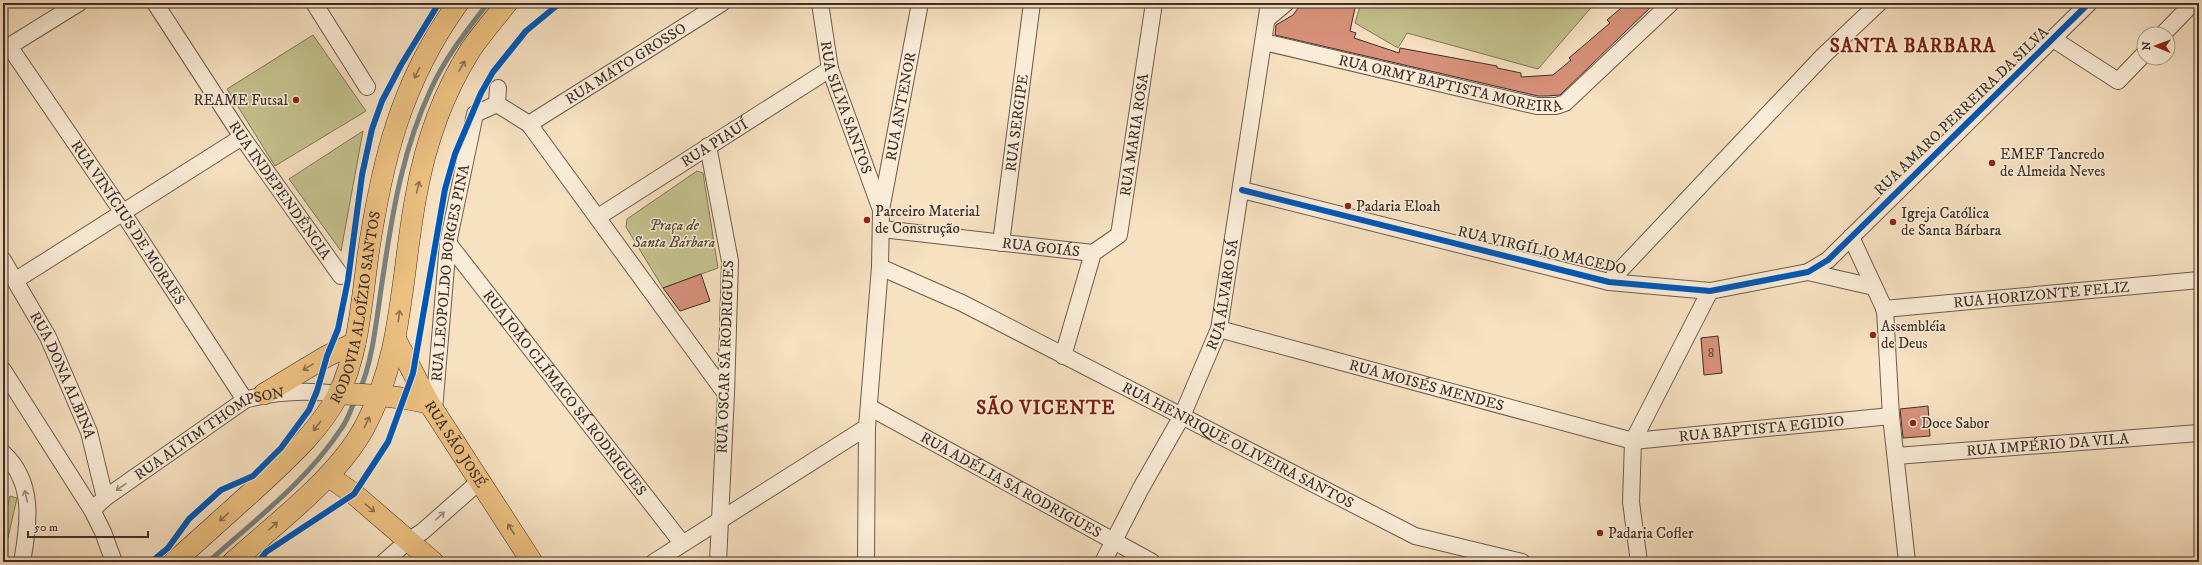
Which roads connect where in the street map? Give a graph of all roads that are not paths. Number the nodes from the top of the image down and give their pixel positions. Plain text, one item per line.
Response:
1 (79, 3) edge
2 (155, 3) edge
3 (314, 3) edge
4 (458, 3) edge
5 (507, 3) edge
6 (722, 3) edge
7 (820, 3) edge
8 (920, 3) edge
9 (1032, 3) edge
10 (1154, 3) edge
11 (1270, 3) edge
12 (1286, 3) edge
13 (1671, 3) edge
14 (1879, 3) edge
15 (2089, 3) edge
16 (2194, 3) edge
17 (1267, 19) junction
18 (2171, 26) edge
19 (2053, 39) junction
20 (1264, 42) junction
21 (6, 48) edge
22 (2136, 62) edge
23 (830, 69) junction
24 (367, 87) dead end
25 (498, 88) dead end
26 (497, 104) junction
27 (529, 124) junction
28 (242, 137) junction
29 (708, 146) junction
30 (1242, 190) junction
31 (881, 210) junction
32 (123, 213) junction
33 (598, 217) junction
34 (882, 229) junction
35 (1851, 237) junction
36 (448, 243) junction
37 (1001, 243) junction
38 (1093, 253) junction
39 (3, 260) edge
40 (880, 267) junction
41 (1808, 272) junction
42 (341, 276) dead end
43 (16, 280) junction
44 (2199, 280) edge
45 (1609, 282) junction
46 (1874, 287) junction
47 (1710, 291) junction
48 (1884, 309) junction
49 (1219, 329) junction
50 (396, 340) junction
51 (355, 343) junction
52 (1063, 356) junction
53 (3, 370) edge
54 (343, 394) junction
55 (375, 394) junction
56 (726, 394) junction
57 (255, 397) junction
58 (431, 406) junction
59 (869, 407) junction
60 (1182, 416) junction
61 (1891, 416) junction
62 (867, 427) junction
63 (2199, 432) edge
64 (1633, 441) junction
65 (3, 453) edge
66 (1896, 456) junction
67 (328, 476) junction
68 (481, 480) junction
69 (106, 498) junction
70 (92, 510) junction
71 (719, 522) junction
72 (409, 540) junction
73 (1113, 542) junction
74 (682, 543) junction
75 (22, 562) edge
76 (114, 562) edge
77 (174, 562) edge
78 (233, 562) edge
79 (384, 562) edge
80 (433, 562) edge
81 (532, 562) edge
82 (654, 562) edge
83 (718, 562) edge
84 (866, 562) edge
85 (1103, 562) edge
86 (1152, 562) edge
87 (1522, 562) edge
88 (1639, 562) edge
89 (1907, 562) edge

1 - 21 street
2 - 28 street, RUA INDEPENDÊNCIA
3 - 24 street
4 -> 51 main road, RODOVIA ALOÍZIO SANTOS
50 -> 5 main road
6 - 27 street, RUA MATO GROSSO
7 - 23 street, RUA SILVA SANTOS
8 - 31 street, RUA ANTENOR
9 - 37 street, RUA SERGIPE
10 - 38 street, RUA MARIA ROSA
11 - 17 street, RUA ÁLVARO SÁ
12 - 17 street
13 - 20 street, RUA ORMY BAPTISTA MOREIRA
14 - 45 street
15 - 19 street, RUA AMARO PERREIRA DA SILVA
16 - 18 street
17 - 20 street, RUA ÁLVARO SÁ
19 - 22 street
19 - 35 street, RUA AMARO PERREIRA DA SILVA
20 - 30 street, RUA ÁLVARO SÁ
21 - 32 street, RUA VINÍCIUS DE MORAES
23 - 29 street, RUA PIAUÍ
23 - 31 street, RUA SILVA SANTOS
25 - 26 street
26 - 27 street
26 - 36 street, RUA LEOPOLDO BORGES PINA
27 - 33 street
28 - 32 street
28 - 42 street, RUA INDEPENDÊNCIA
29 - 33 street, RUA PIAUÍ
29 - 56 street, RUA OSCAR SÁ RODRIGUES
30 - 45 street, RUA VIRGÍLIO MACEDO
30 - 49 street, RUA ÁLVARO SÁ
31 - 34 street
32 - 43 street
32 - 57 street, RUA VINÍCIUS DE MORAES
33 - 56 street
34 - 37 street, RUA GOIÁS
34 - 40 street
35 - 41 street, RUA VIRGÍLIO MACEDO
35 - 46 street
36 - 58 street, RUA LEOPOLDO BORGES PINA
36 - 74 street, RUA JOÃO CLÍMACO SÁ RODRIGUES
37 - 38 street, RUA GOIÁS
38 - 52 street, RUA GOIÁS
39 - 43 street, RUA DONA ALBINA
40 - 52 street, RUA HENRIQUE OLIVEIRA SANTOS
40 - 59 street
41 - 46 street, RUA VIRGÍLIO MACEDO
41 - 47 street, RUA VIRGÍLIO MACEDO
43 - 69 street, RUA DONA ALBINA
44 - 48 street, RUA HORIZONTE FELIZ
45 - 47 street, RUA VIRGÍLIO MACEDO
46 - 48 street
47 - 64 street
48 - 61 street
49 - 60 street, RUA ÁLVARO SÁ
49 - 64 street, RUA MOISÉS MENDES
50 - 55 main road
50 - 58 main road
51 - 54 main road, RODOVIA ALOÍZIO SANTOS
51 -> 57 main road
52 - 60 street, RUA HENRIQUE OLIVEIRA SANTOS
53 - 70 street
54 - 55 main road, RUA SÃO JOSÉ
54 - 57 street, RUA ALVIM THOMPSON
54 -> 77 main road, RODOVIA ALOÍZIO SANTOS
55 - 58 main road, RUA SÃO JOSÉ
67 -> 55 main road
56 - 71 street, RUA OSCAR SÁ RODRIGUES
57 -> 69 street, RUA ALVIM THOMPSON
58 - 68 main road, RUA SÃO JOSÉ
59 - 62 street
59 - 73 street, RUA ADÉLIA SÁ RODRIGUES
60 - 73 street, RUA ÁLVARO SÁ
60 - 87 street, RUA HENRIQUE OLIVEIRA SANTOS
61 - 64 street, RUA BAPTISTA EGIDIO
61 - 66 street
62 - 71 street
62 - 84 street
63 - 66 street, RUA IMPÉRIO DA VILA
64 - 88 street
75 -> 65 street
66 - 89 street
67 -> 72 main road
78 -> 67 main road
72 -> 68 street
81 -> 68 main road, RUA SÃO JOSÉ
69 - 70 street, RUA ALVIM THOMPSON
70 - 76 street
71 - 74 street
71 - 83 street, RUA OSCAR SÁ RODRIGUES
72 - 79 street
72 - 80 main road
73 - 85 street, RUA ÁLVARO SÁ
73 - 86 street, RUA ADÉLIA SÁ RODRIGUES
74 - 82 street

